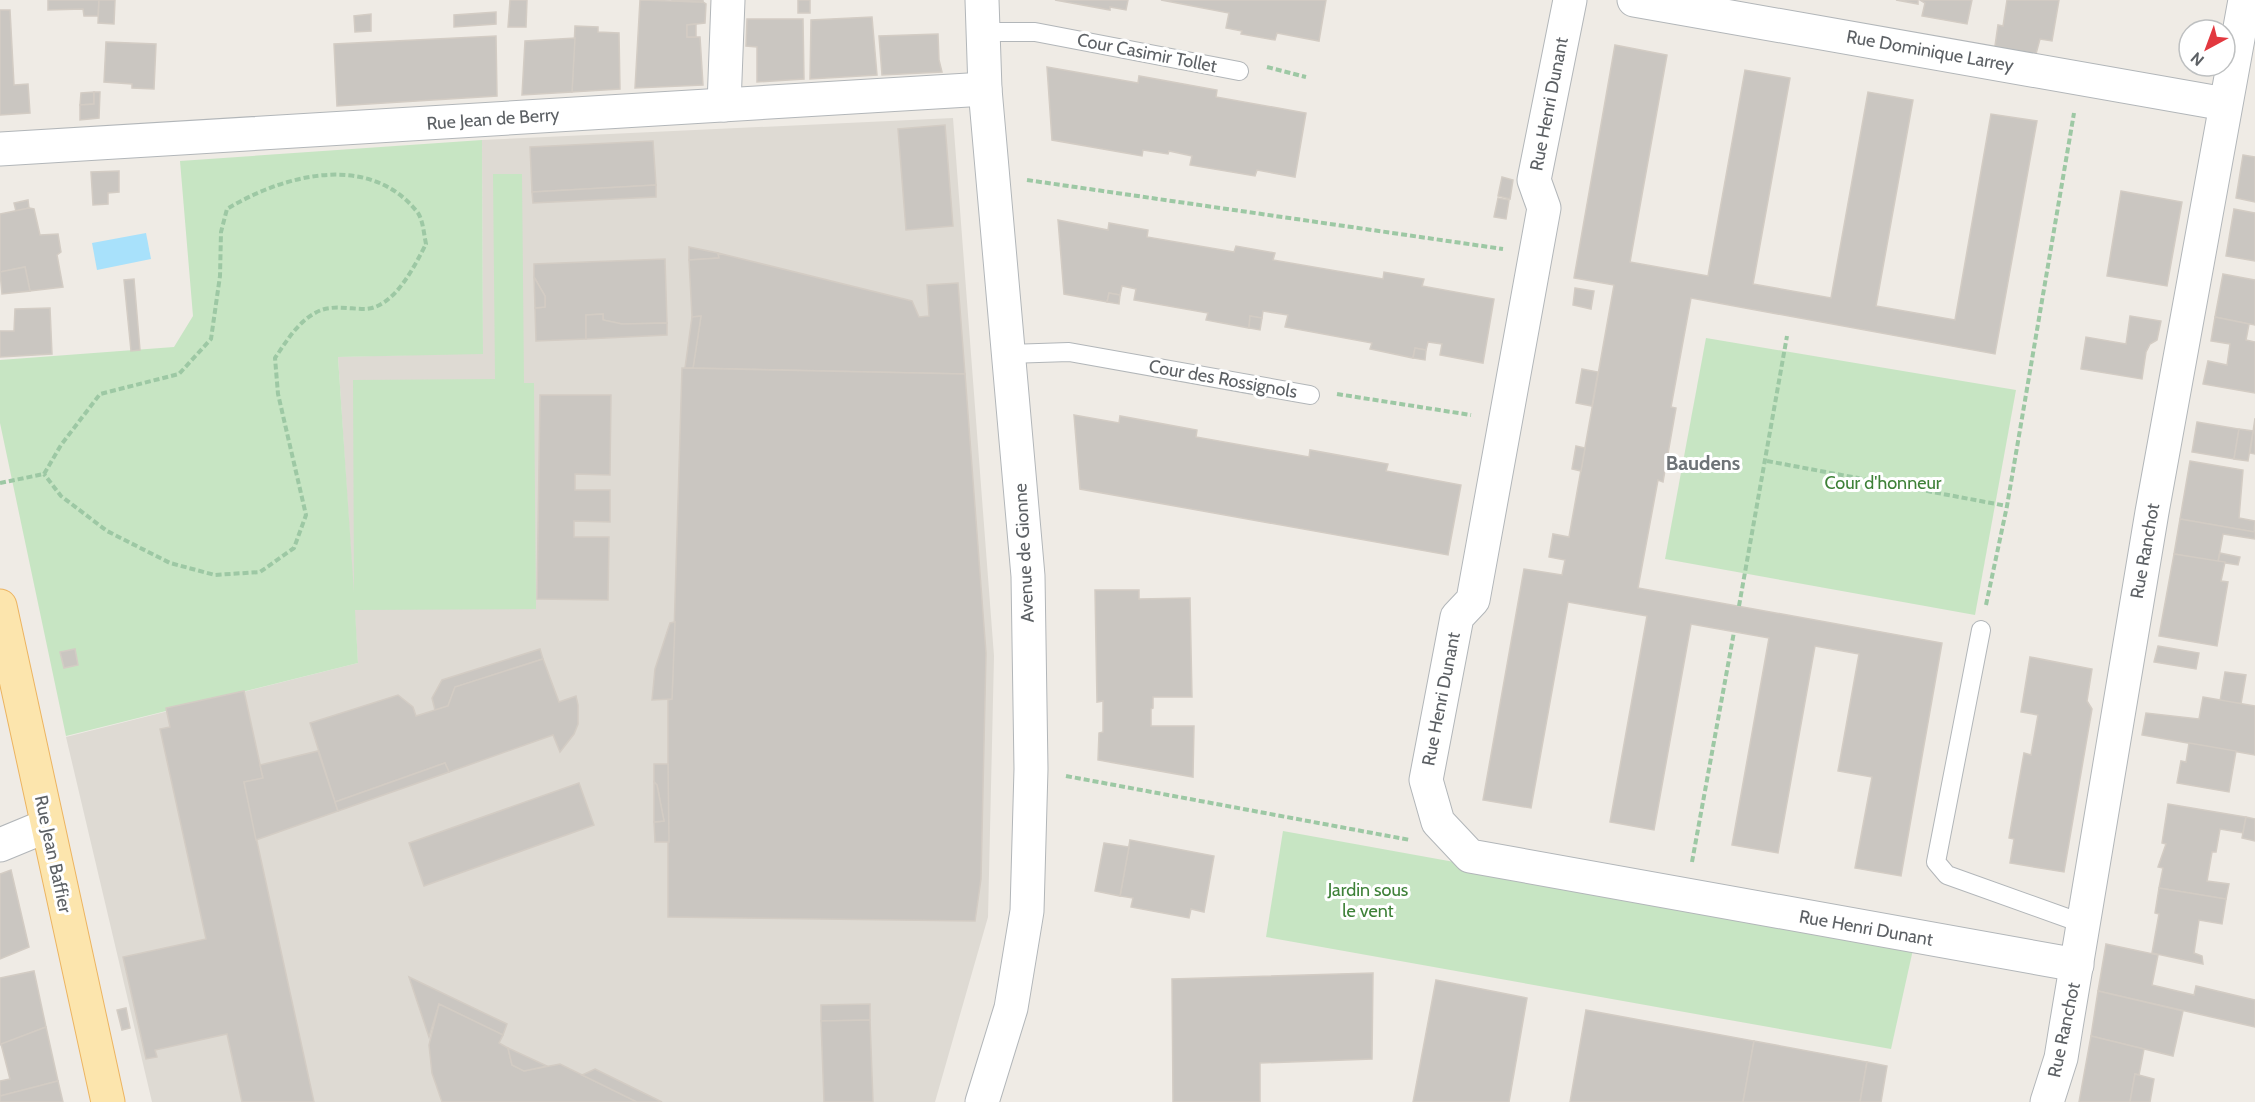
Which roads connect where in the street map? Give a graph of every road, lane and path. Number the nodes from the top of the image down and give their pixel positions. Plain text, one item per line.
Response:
1 (728, 0) edge
2 (1569, 0) edge
3 (1634, 0) edge
4 (2245, 0) edge
5 (983, 16) edge
6 (1239, 71) joint
7 (1306, 77) dead end
8 (2080, 77) junction
9 (986, 89) junction
10 (2225, 104) junction
11 (724, 105) junction
12 (0, 149) edge
13 (993, 175) junction
14 (1535, 254) junction
15 (1787, 336) dead end
16 (1009, 354) junction
17 (1310, 395) joint
18 (1506, 422) junction
19 (1767, 461) junction
20 (44, 474) junction
21 (0, 483) edge
22 (2007, 506) junction
23 (0, 606) edge
24 (1739, 606) dead end
25 (1981, 630) joint
26 (1734, 632) dead end
27 (46, 826) junction
28 (0, 845) edge
29 (1688, 896) junction
30 (2084, 924) junction
31 (2077, 965) junction
32 (108, 1102) edge
33 (982, 1102) edge
34 (2047, 1102) edge

1 - 11 street
2 - 14 street, Rue Henri Dunant
3 - 8 street, Rue Dominique Larrey
4 - 10 street, Rue Ranchot
5 - 6 lane, Cour Casimir Tollet
5 - 9 street, Avenue de Gionne
6 - 7 path, Cour Casimir Tollet
8 - 10 street, Rue Dominique Larrey
8 - 22 path
9 - 11 street, Rue Jean de Berry
9 - 13 street, Avenue de Gionne
10 - 30 street, Rue Ranchot
11 - 12 street, Rue Jean de Berry
13 - 14 path
13 - 16 street, Avenue de Gionne
14 - 18 street, Rue Henri Dunant
15 - 19 path
16 - 17 lane, Cour des Rossignols
16 - 33 street, Avenue de Gionne
17 - 18 path, Cour des Rossignols
18 - 29 street, Rue Henri Dunant
19 - 22 path
19 - 24 path
20 - 20 path
20 - 21 path
22 - 25 path
23 - 27 main road, Rue Jean Baffier
25 - 30 lane
26 - 29 path
27 - 28 street
27 - 32 main road, Rue Jean Baffier
29 - 31 street, Rue Henri Dunant
30 - 31 street, Rue Ranchot
31 - 34 street, Rue Ranchot

